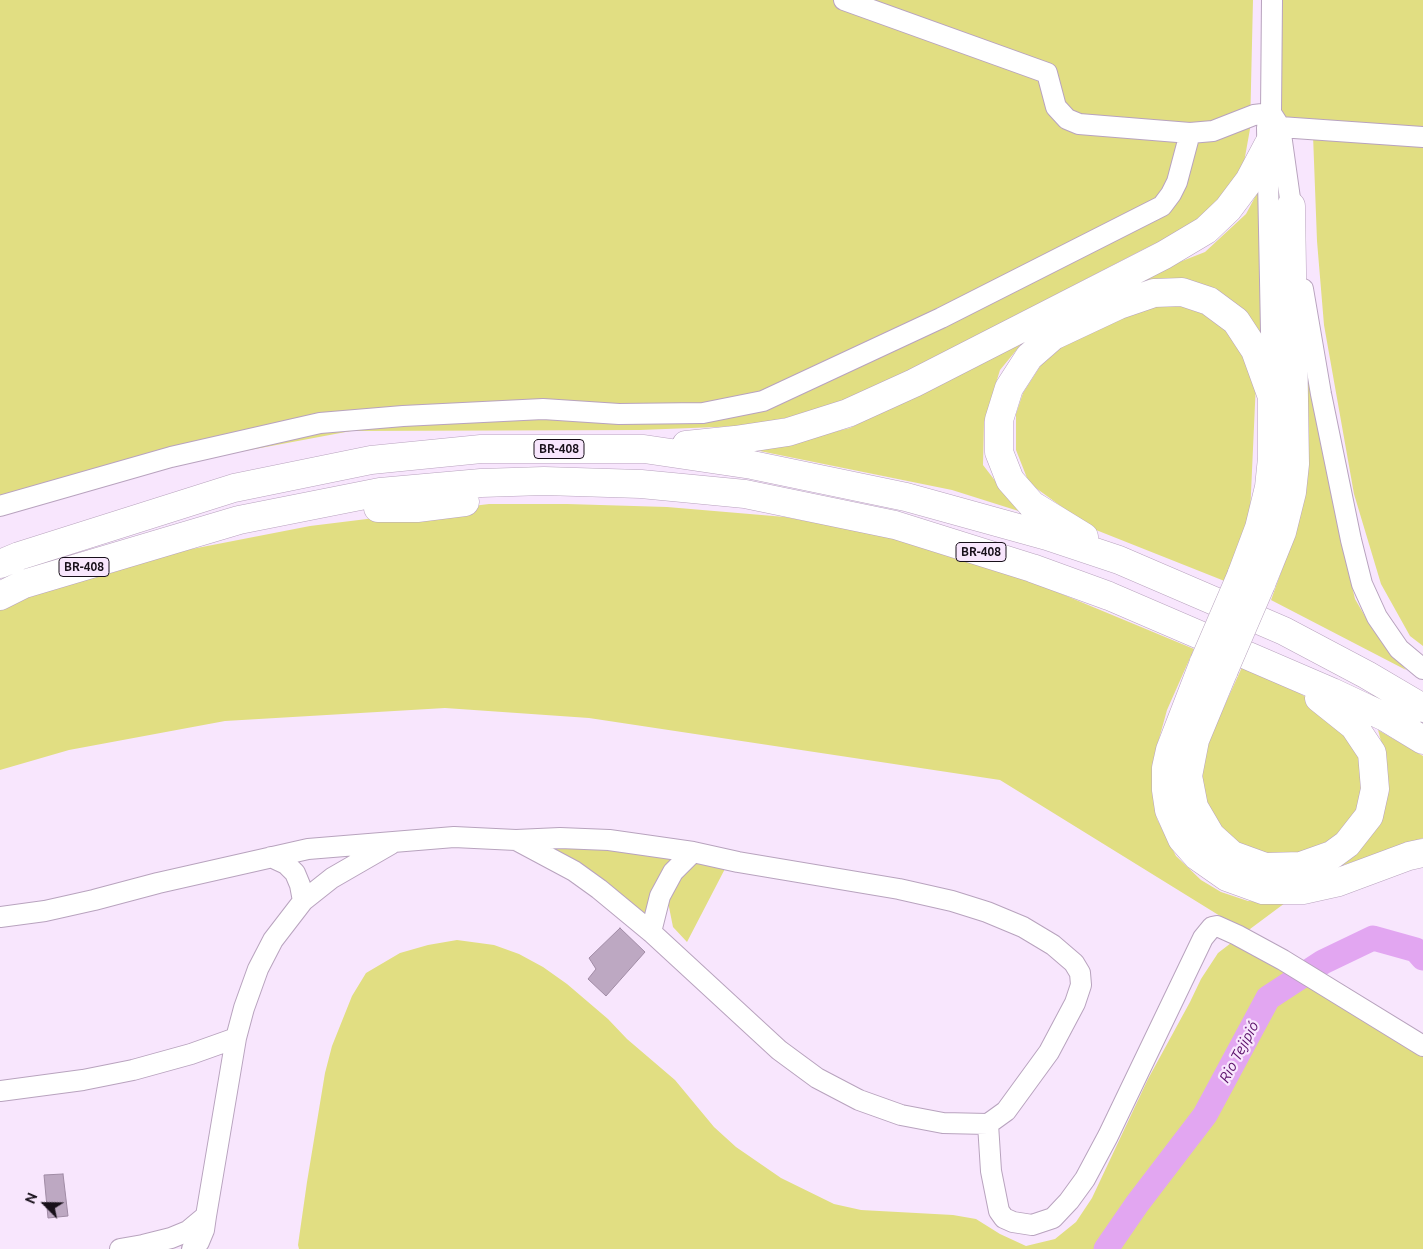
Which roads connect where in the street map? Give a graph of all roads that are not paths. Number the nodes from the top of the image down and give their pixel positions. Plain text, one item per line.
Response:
1 (844, 0) edge
2 (1272, 0) edge
3 (1271, 128) junction
4 (1190, 133) junction
5 (1423, 137) edge
6 (1291, 206) junction
7 (1272, 397) junction
8 (644, 449) junction
9 (0, 506) edge
10 (1119, 560) junction
11 (0, 564) edge
12 (1251, 580) junction
13 (0, 596) edge
14 (1214, 666) junction
15 (1273, 666) junction
16 (1423, 669) edge
17 (1367, 675) junction
18 (1423, 691) edge
19 (1423, 708) edge
20 (1423, 740) edge
21 (516, 840) junction
22 (396, 841) junction
23 (692, 852) junction
24 (1423, 853) edge
25 (271, 857) junction
26 (303, 901) junction
27 (0, 917) edge
28 (651, 932) junction
29 (236, 1038) junction
30 (1423, 1046) edge
31 (0, 1091) edge
32 (988, 1124) junction
33 (206, 1216) junction
34 (202, 1247) edge
35 (120, 1249) edge

1 - 4 street
2 - 3 street
3 - 4 street
3 - 5 street
3 - 6 street
3 - 7 street
3 - 8 highway
4 - 9 street
6 - 12 highway
6 - 16 street
7 - 10 highway
7 - 12 highway
8 - 10 highway, BR-408
8 - 11 highway, BR-408
10 - 17 highway, BR-408
12 - 14 highway, bridge
13 - 15 highway, BR-408
14 - 15 highway
14 - 24 highway
15 - 20 highway, BR-408
17 - 18 highway
17 - 19 highway, BR-408
21 - 22 street
21 - 23 street
21 - 28 street
22 - 25 street
22 - 26 street
23 - 28 street
23 - 32 street
25 - 26 street
25 - 27 street
26 - 29 street
28 - 32 street
29 - 31 street
29 - 33 street
30 - 32 street
33 - 34 street
33 - 35 street

